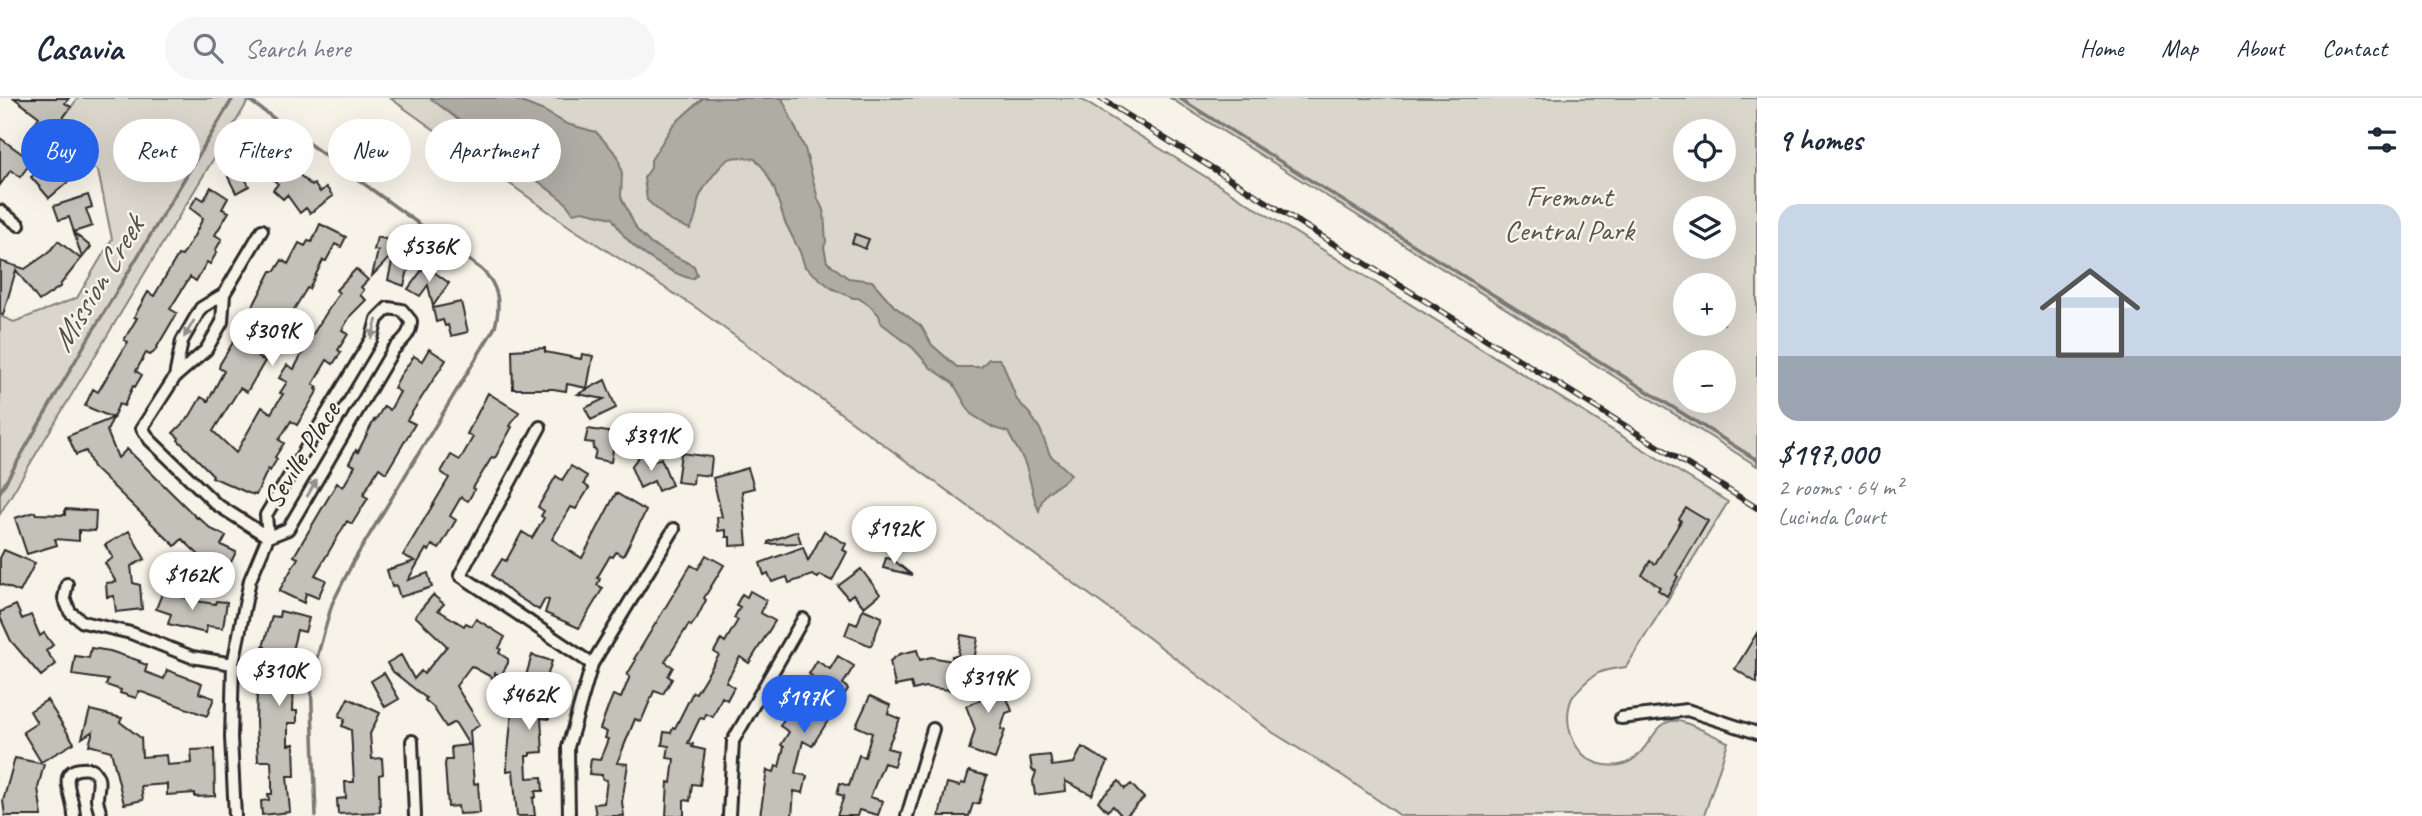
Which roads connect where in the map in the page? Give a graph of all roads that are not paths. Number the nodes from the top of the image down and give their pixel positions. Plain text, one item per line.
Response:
1 (0, 211) edge
2 (19, 225) dead end
3 (262, 230) dead end
4 (224, 294) junction
5 (175, 377) junction
6 (540, 427) dead end
7 (674, 529) dead end
8 (268, 537) junction
9 (67, 584) dead end
10 (803, 619) dead end
11 (233, 664) junction
12 (592, 664) junction
13 (1621, 718) dead end
14 (933, 729) dead end
15 (1757, 733) edge
16 (412, 741) dead end
17 (74, 816) edge
18 (101, 816) edge
19 (235, 816) edge
20 (415, 816) edge
21 (569, 816) edge
22 (729, 816) edge
23 (907, 816) edge

1 - 2 street
3 - 4 street
4 - 5 street
4 -> 5 street
5 - 8 street
6 - 12 street
7 - 12 street
8 -> 8 street, Seville Place
8 - 11 street, Seville Place
9 - 11 street
10 - 22 street
11 - 19 street, Seville Place
12 - 21 street
13 - 15 street
14 - 23 street
16 - 20 street
17 - 18 street

